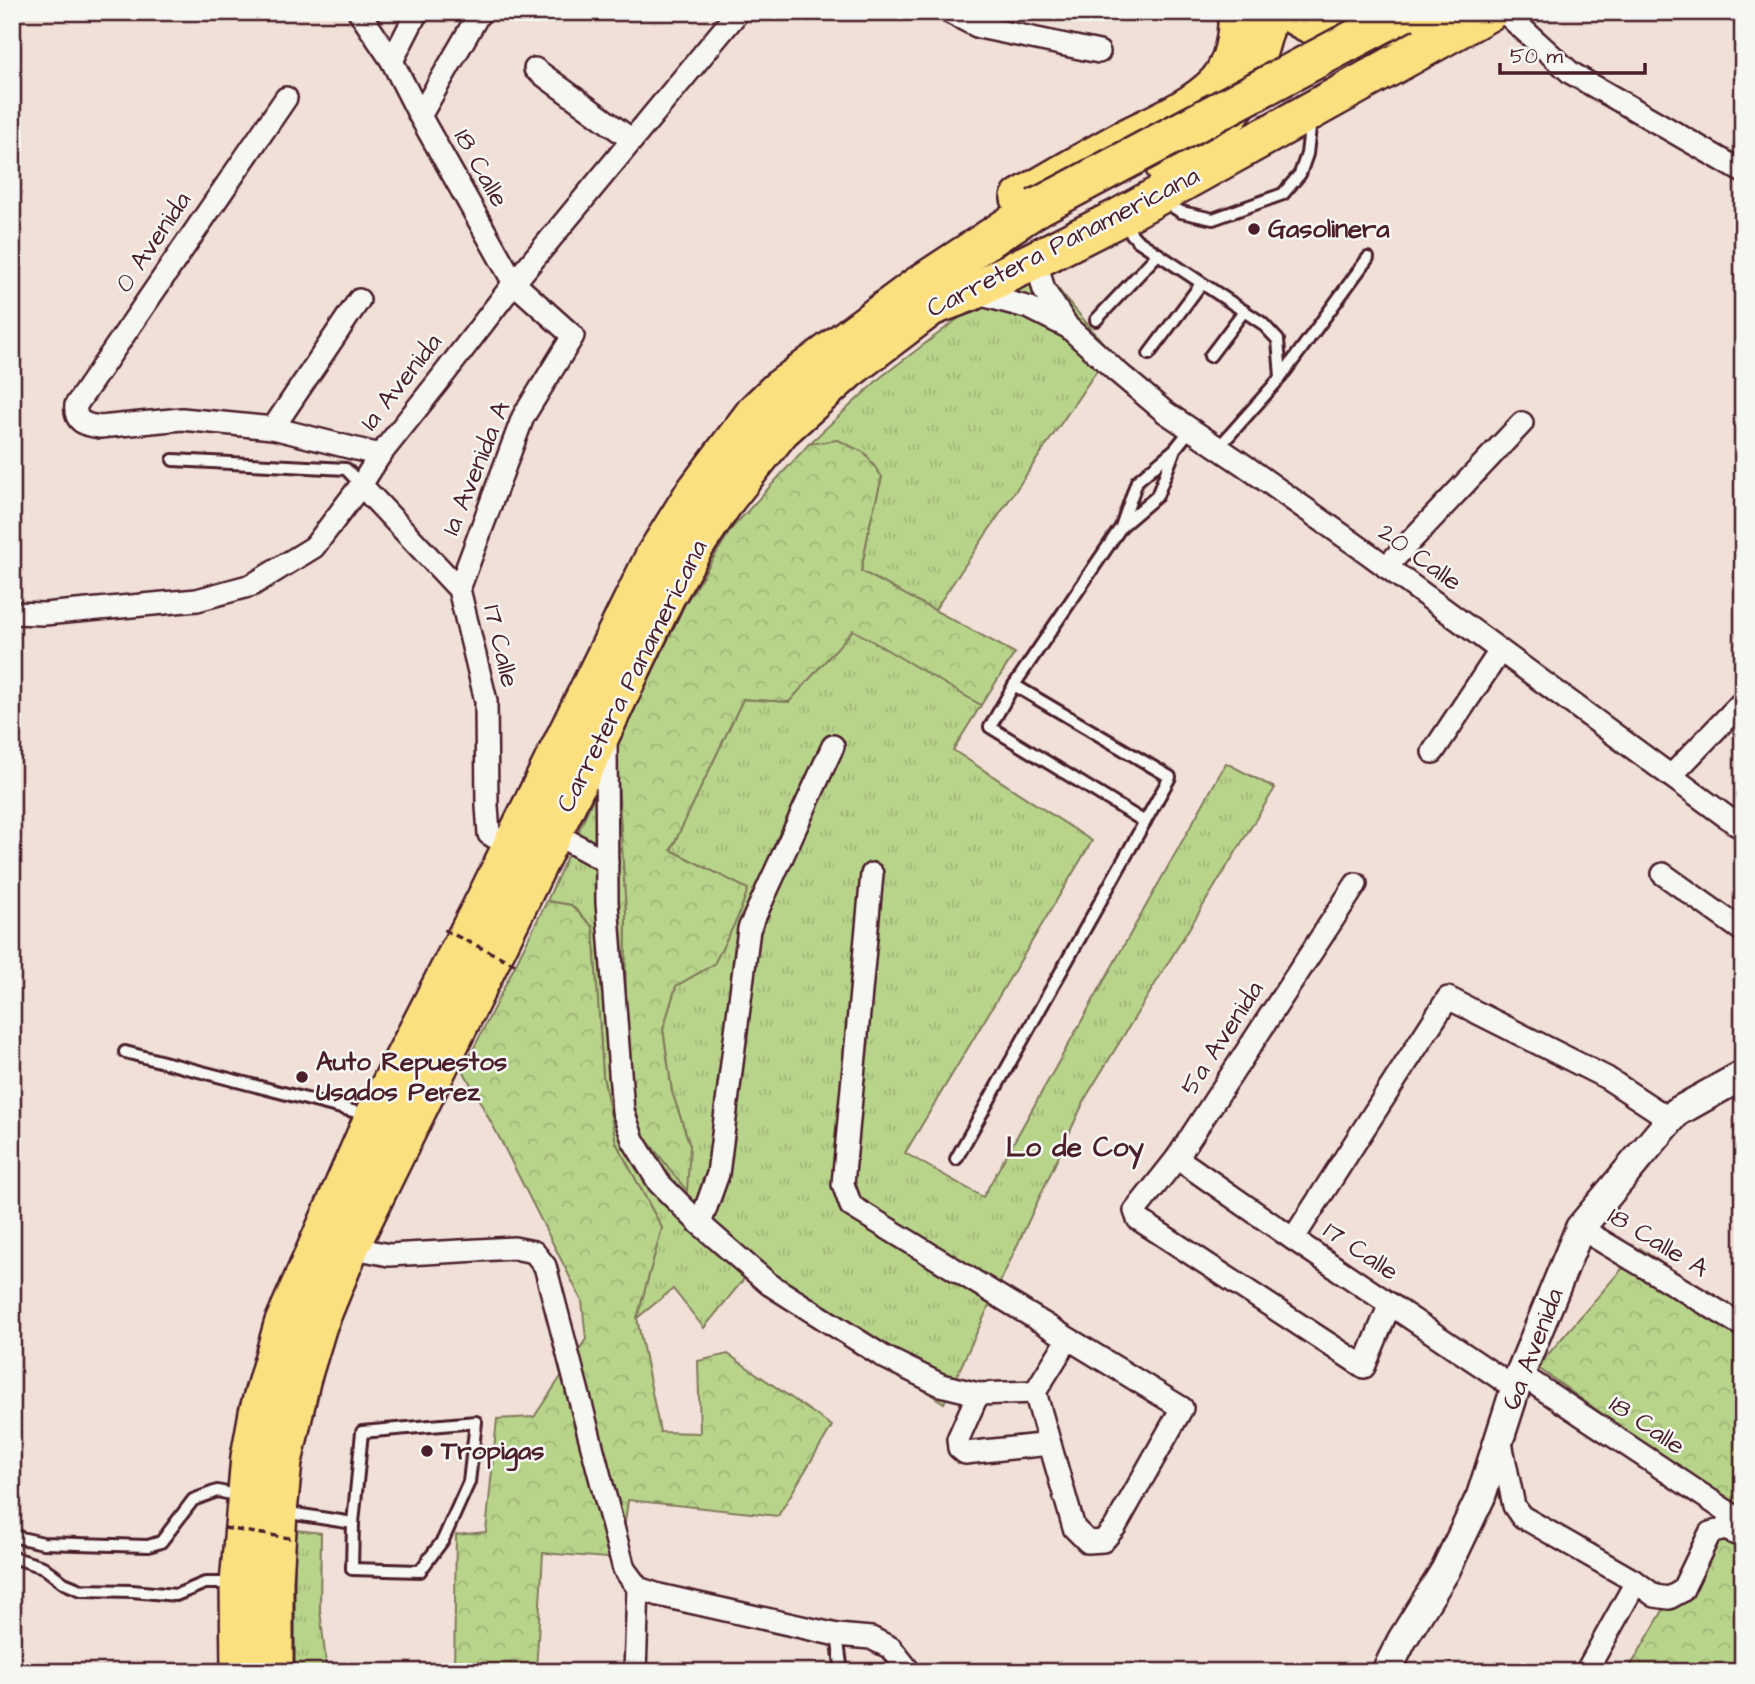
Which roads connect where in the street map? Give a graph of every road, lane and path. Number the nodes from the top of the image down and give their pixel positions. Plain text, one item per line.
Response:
1 (359, 12) edge
2 (417, 12) edge
3 (480, 12) edge
4 (738, 12) edge
5 (949, 12) edge
6 (1405, 12) edge
7 (1430, 12) edge
8 (1489, 12) edge
9 (1504, 12) edge
10 (1264, 17) edge
11 (1099, 52) dead end
12 (392, 61) junction
13 (535, 69) dead end
14 (286, 97) dead end
15 (1313, 109) junction
16 (420, 116) junction
17 (632, 140) junction
18 (1743, 172) edge
19 (1157, 197) junction
20 (1118, 218) junction
21 (1158, 254) junction
22 (1368, 258) dead end
23 (1036, 261) junction
24 (514, 283) junction
25 (1201, 284) junction
26 (971, 292) junction
27 (359, 300) dead end
28 (931, 307) junction
29 (1244, 312) junction
30 (1096, 320) dead end
31 (1068, 327) junction
32 (573, 336) joint
33 (1149, 354) dead end
34 (1210, 356) dead end
35 (1281, 377) junction
36 (779, 389) junction
37 (1522, 423) dead end
38 (273, 428) junction
39 (1191, 429) junction
40 (1218, 447) junction
41 (1175, 449) junction
42 (380, 455) junction
43 (173, 460) dead end
44 (361, 485) junction
45 (1121, 527) junction
46 (1386, 567) junction
47 (459, 589) junction
48 (12, 612) edge
49 (1500, 651) junction
50 (1014, 685) junction
51 (1743, 701) edge
52 (606, 724) junction
53 (833, 746) dead end
54 (1433, 752) dead end
55 (1671, 776) junction
56 (1145, 822) junction
57 (1743, 829) edge
58 (552, 832) junction
59 (511, 847) junction
60 (607, 862) junction
61 (872, 873) dead end
62 (1662, 874) dead end
63 (1356, 884) dead end
64 (444, 930) dead end
65 (1743, 931) edge
66 (517, 965) dead end
67 (125, 1052) dead end
68 (1743, 1075) edge
69 (374, 1116) junction
70 (1671, 1120) junction
71 (1177, 1158) junction
72 (956, 1159) dead end
73 (700, 1224) junction
74 (1580, 1228) junction
75 (1293, 1239) junction
76 (350, 1247) junction
77 (1390, 1304) junction
78 (1743, 1326) edge
79 (1068, 1339) junction
80 (1518, 1382) junction
81 (1035, 1392) junction
82 (978, 1394) junction
83 (1500, 1436) junction
84 (1050, 1444) junction
85 (273, 1516) junction
86 (1743, 1522) edge
87 (353, 1523) junction
88 (224, 1528) dead end
89 (12, 1536) edge
90 (1743, 1538) edge
91 (12, 1557) edge
92 (1636, 1582) junction
93 (239, 1584) junction
94 (638, 1588) junction
95 (838, 1635) junction
96 (240, 1672) edge
97 (274, 1672) edge
98 (635, 1672) edge
99 (842, 1672) edge
100 (910, 1672) edge
101 (1387, 1672) edge
102 (1586, 1672) edge

1 - 12 street, 18 Calle
2 - 12 street
3 - 16 street
4 - 17 street, 1a Avenida
5 - 11 street
6 - 36 highway, Carretera Panamericana, bridge
7 - 10 highway
8 - 15 highway, Carretera Panamericana
9 - 18 street
10 - 28 highway
10 - 36 highway
12 - 16 street, 18 Calle
13 - 17 street
14 - 38 street, 0 Avenida
15 - 19 highway, Carretera Panamericana
15 - 19 lane
16 - 24 street, 18 Calle
17 - 24 street, 1a Avenida
19 - 20 highway, Carretera Panamericana
20 - 21 lane
20 - 23 highway, Carretera Panamericana
21 - 25 lane
21 - 30 lane
22 - 35 lane
23 - 26 highway, Carretera Panamericana
23 - 31 street, 20 Calle
24 - 32 street, 18 Calle
24 - 42 street, 1a Avenida
25 - 29 lane
25 - 33 lane
26 - 28 highway, Carretera Panamericana
26 - 31 street, 20 Calle
27 - 38 street
28 - 52 highway, Carretera Panamericana
29 - 34 lane
29 - 35 lane
31 - 39 street, 20 Calle
32 - 47 street, 1a Avenida A
35 - 40 lane
36 - 59 highway, Carretera Panamericana
37 - 46 street
38 - 42 street
39 - 40 street, 20 Calle
39 - 41 lane
40 - 46 street, 20 Calle
41 - 45 lane
41 - 45 lane
42 - 44 street, 1a Avenida
43 - 44 lane
44 - 47 street, 17 Calle
44 - 48 street, 1a Avenida
45 - 50 lane
46 - 49 street, 20 Calle
47 - 59 street, 17 Calle
49 - 54 street
49 - 55 street, 20 Calle
50 - 56 lane
50 - 56 lane
51 - 55 street
52 - 58 highway, Carretera Panamericana
52 - 60 street
53 - 73 street
55 - 57 street, 20 Calle
56 - 72 lane
58 - 60 street
58 - 76 highway, Carretera Panamericana
59 - 69 highway, Carretera Panamericana
60 - 73 street
61 - 79 street
62 - 65 street
63 - 71 street, 5a Avenida
64 - 66 path, bridge
67 - 69 lane
68 - 70 street, 6a Avenida
69 - 85 highway, Carretera Panamericana
70 - 74 street, 6a Avenida
70 - 75 street
71 - 75 street, 17 Calle
71 - 77 street, 5a Avenida
73 - 82 street
74 - 78 street, 18 Calle A
74 - 80 street, 6a Avenida
75 - 77 street, 17 Calle
76 - 85 highway, Carretera Panamericana
76 - 94 street
77 - 80 street, 17 Calle
79 - 81 street
79 - 84 street
80 - 83 street, 6a Avenida
80 - 86 street, 18 Calle
81 - 82 street
81 - 84 street
82 - 84 street
83 - 92 street
83 - 101 street, 6a Avenida
85 - 87 lane
85 - 88 path, bridge
85 - 89 lane
85 - 93 highway, Carretera Panamericana
85 - 97 highway, Carretera Panamericana
87 - 87 lane
90 - 92 street
91 - 93 lane
92 - 102 street
93 - 96 highway, Carretera Panamericana
94 - 95 street
94 - 98 street
95 - 99 lane
95 - 100 street

